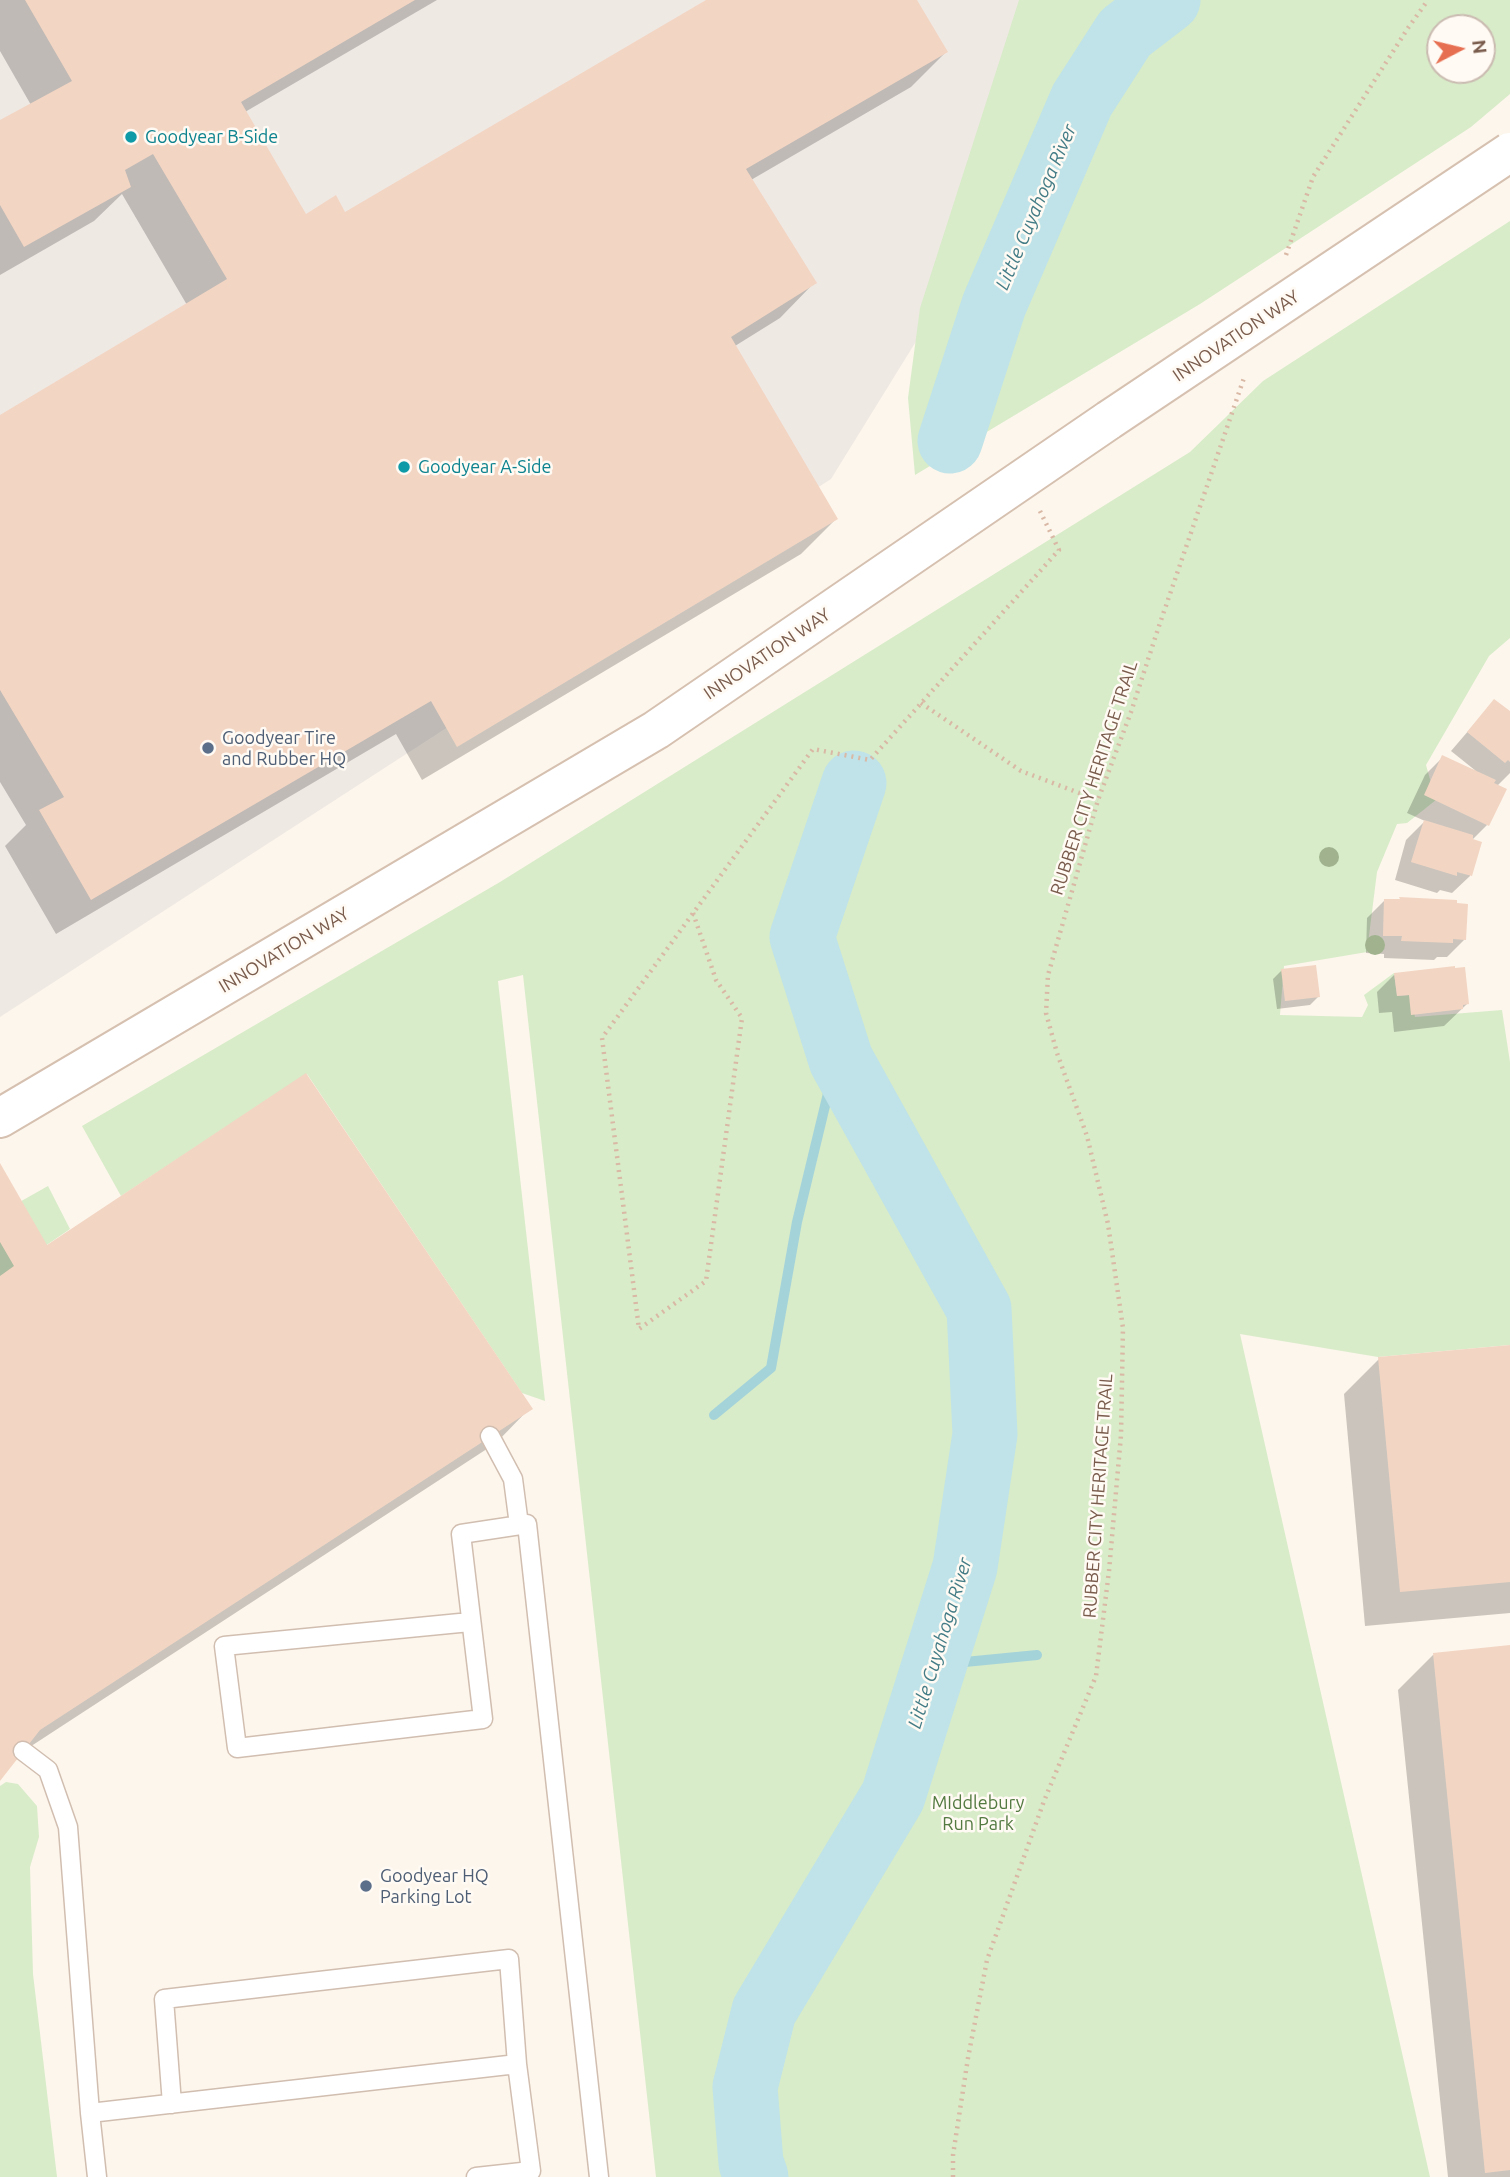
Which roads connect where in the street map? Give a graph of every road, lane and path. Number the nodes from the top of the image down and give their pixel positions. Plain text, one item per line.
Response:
1 (1428, 0) edge
2 (1510, 152) edge
3 (1286, 257) dead end
4 (1245, 375) dead end
5 (1024, 479) junction
6 (921, 703) junction
7 (1098, 800) junction
8 (693, 913) junction
9 (0, 1118) edge
10 (490, 1436) dead end
11 (519, 1525) junction
12 (470, 1622) junction
13 (23, 1751) dead end
14 (517, 2064) junction
15 (172, 2104) junction
16 (90, 2113) junction
17 (97, 2177) edge
18 (476, 2177) edge
19 (598, 2177) edge
20 (953, 2177) edge

1 - 3 path
2 - 5 main road, INNOVATION WAY, bridge
4 - 7 path, RUBBER CITY HERITAGE TRAIL
5 - 6 path
5 - 9 main road, INNOVATION WAY
6 - 7 path
6 - 8 path
7 - 20 path, RUBBER CITY HERITAGE TRAIL
8 - 8 path
10 - 11 lane
11 - 12 lane
11 - 19 lane
12 - 12 lane
13 - 16 lane
14 - 15 lane
14 - 15 lane
14 - 18 lane
15 - 16 lane
16 - 17 lane

